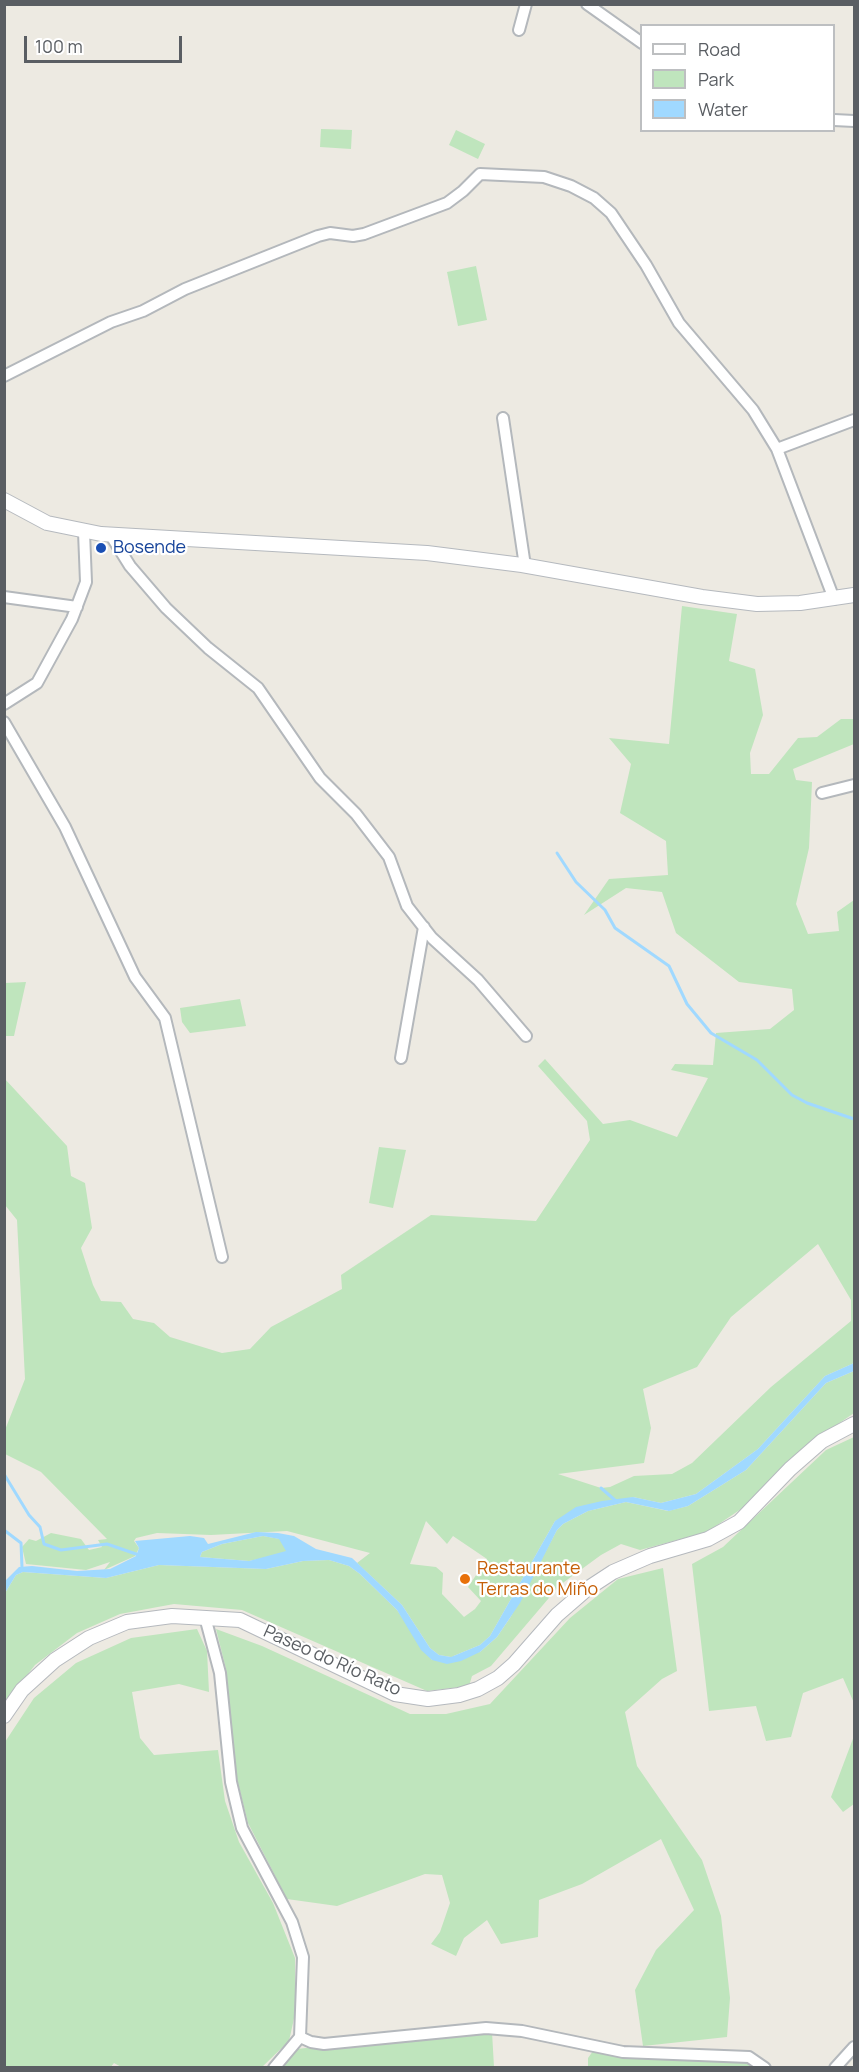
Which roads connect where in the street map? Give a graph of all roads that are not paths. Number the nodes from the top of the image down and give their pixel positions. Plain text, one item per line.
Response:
1 (526, 4) edge
2 (587, 4) edge
3 (519, 30) dead end
4 (640, 42) edge
5 (835, 120) edge
6 (855, 121) edge
7 (4, 376) edge
8 (503, 418) dead end
9 (855, 420) edge
10 (777, 449) junction
11 (4, 500) edge
12 (84, 532) junction
13 (110, 534) junction
14 (525, 566) junction
15 (855, 595) edge
16 (4, 597) edge
17 (834, 599) junction
18 (77, 607) junction
19 (4, 704) edge
20 (4, 722) edge
21 (855, 785) edge
22 (822, 793) dead end
23 (424, 927) junction
24 (526, 1036) dead end
25 (401, 1058) dead end
26 (222, 1257) dead end
27 (855, 1424) edge
28 (205, 1617) junction
29 (4, 1716) edge
30 (300, 2037) junction
31 (855, 2047) edge
32 (274, 2067) edge
33 (765, 2067) edge
34 (835, 2067) edge

1 - 3 street
2 - 4 street
5 - 6 street
7 - 10 street
8 - 14 street
9 - 10 street
10 - 17 street
11 - 12 street
12 - 13 street
12 - 18 street
13 - 14 street
13 - 23 street
14 - 17 street
15 - 17 street
16 - 18 street
18 - 19 street
20 - 26 street
21 - 22 street
23 - 24 street
23 - 25 street
27 - 28 street, Paseo do Río Rato
28 - 29 street, Paseo do Río Rato
28 - 30 street
30 - 32 street
30 - 33 street
31 - 34 street

